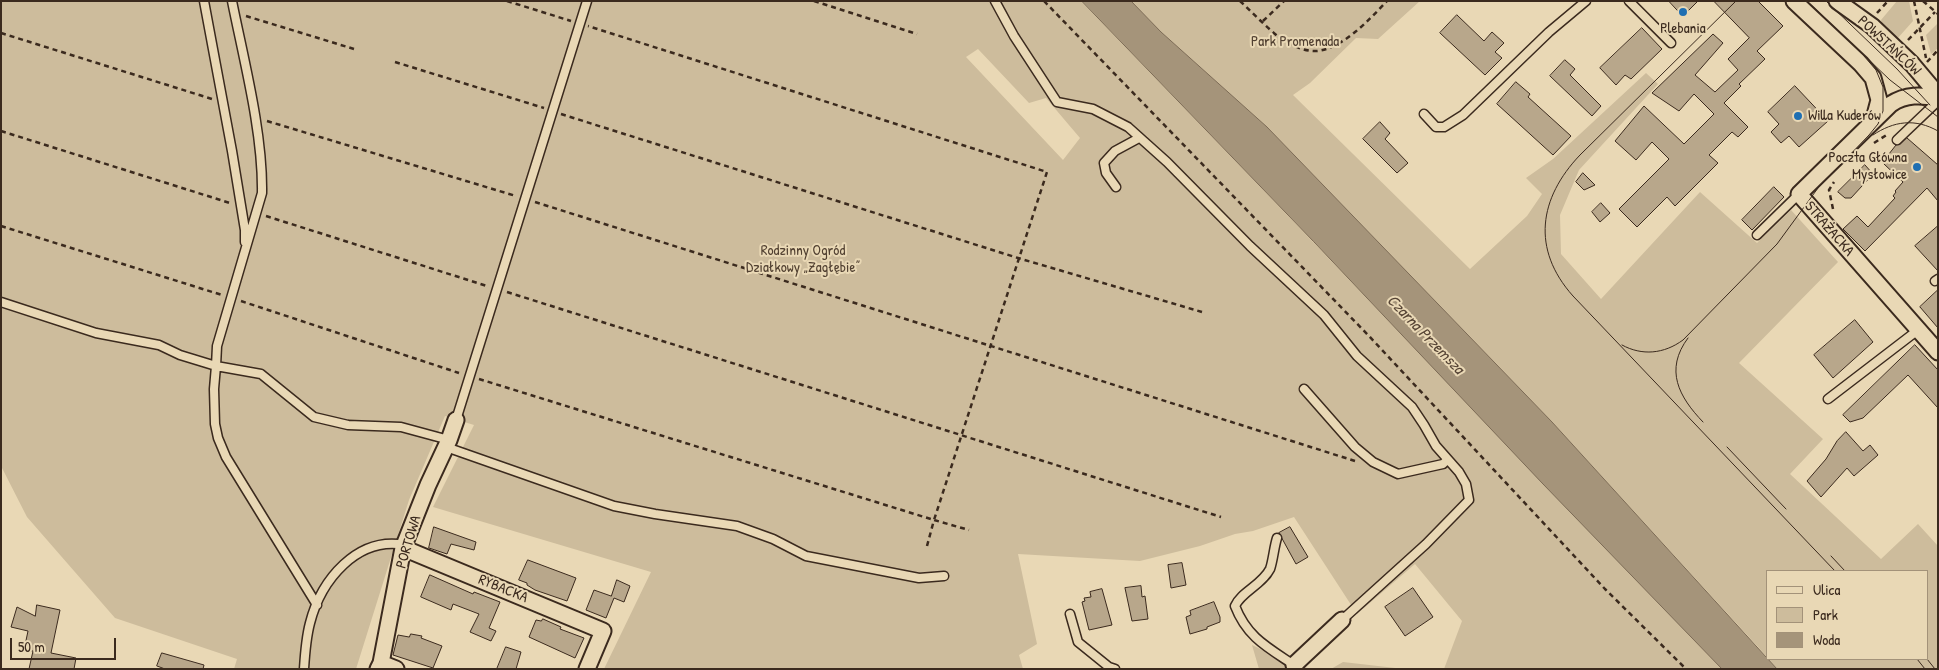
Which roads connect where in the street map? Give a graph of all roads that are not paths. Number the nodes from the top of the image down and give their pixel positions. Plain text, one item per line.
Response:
1 (204, 1) edge
2 (232, 1) edge
3 (587, 1) edge
4 (995, 1) edge
5 (1586, 1) edge
6 (1629, 1) edge
7 (1794, 1) edge
8 (1837, 1) edge
9 (1671, 43) dead end
10 (1938, 98) edge
11 (1424, 114) dead end
12 (1874, 119) junction
13 (1139, 138) junction
14 (1897, 140) dead end
15 (1116, 187) dead end
16 (1799, 194) junction
17 (1757, 235) dead end
18 (245, 247) junction
19 (1, 302) edge
20 (1918, 330) junction
21 (1938, 352) edge
22 (216, 366) junction
23 (1304, 389) dead end
24 (1828, 399) dead end
25 (456, 420) joint
26 (448, 443) junction
27 (1447, 460) junction
28 (1276, 538) dead end
29 (404, 546) junction
30 (944, 576) dead end
31 (317, 604) junction
32 (1070, 614) dead end
33 (1342, 620) joint
34 (380, 666) edge
35 (1294, 667) edge
36 (304, 669) edge
37 (396, 669) edge
38 (587, 669) edge
39 (1115, 669) edge

1 - 18 lane
2 - 18 lane
3 - 25 lane
4 - 13 lane
5 - 11 lane
6 - 9 lane
7 - 12 street
8 - 10 street, POWSTAŃCÓW
10 - 12 street, STRAŻACKA
10 - 14 lane
12 - 16 street, STRAŻACKA
13 - 15 lane
13 - 27 lane
16 - 17 lane
16 - 20 street, STRAŻACKA
18 - 22 lane
19 - 22 lane
20 - 21 street, STRAŻACKA
20 - 24 lane
22 - 26 lane
22 - 31 lane
23 - 27 lane
25 - 26 street, PORTOWA
26 - 29 street, PORTOWA
26 - 30 lane
27 - 33 lane
28 - 35 lane
29 - 31 lane
29 - 34 street, PORTOWA
29 - 38 street, RYBACKA
31 - 36 lane
32 - 39 lane
33 - 35 street
34 - 37 street

